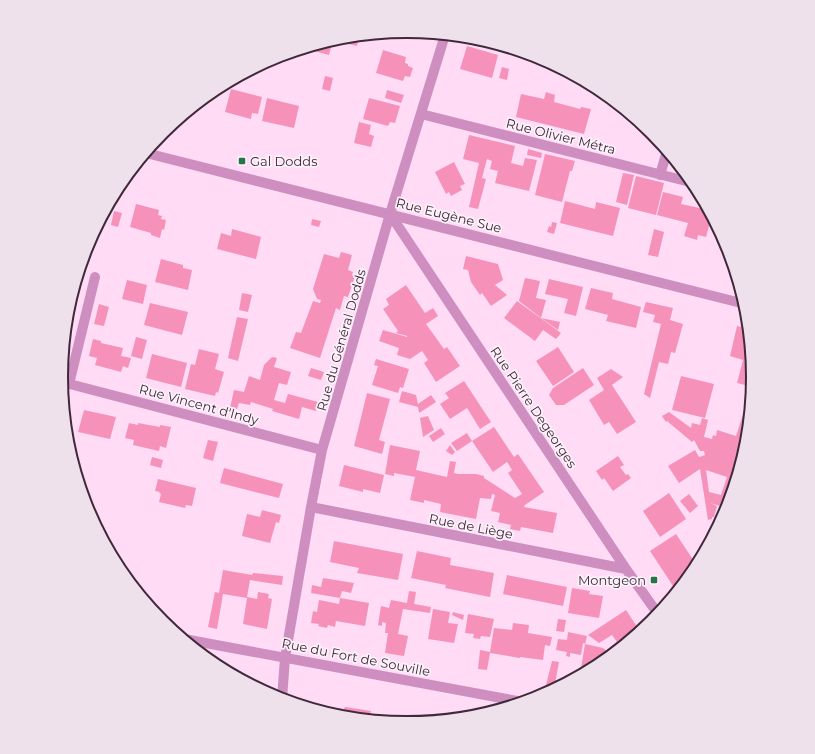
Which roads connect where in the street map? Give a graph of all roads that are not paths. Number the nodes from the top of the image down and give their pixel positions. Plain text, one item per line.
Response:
1 (444, 40) edge
2 (421, 114) junction
3 (152, 154) edge
4 (665, 157) edge
5 (660, 175) junction
6 (683, 180) edge
7 (390, 214) junction
8 (95, 277) dead end
9 (738, 302) edge
10 (68, 372) edge
11 (68, 384) edge
12 (322, 450) junction
13 (311, 507) junction
14 (626, 570) junction
15 (654, 609) edge
16 (195, 641) edge
17 (285, 658) junction
18 (283, 692) edge
19 (510, 700) edge

1 - 2 street, Rue du Général Dodds
2 - 5 street, Rue Olivier Métra
2 - 7 street, Rue du Général Dodds
3 - 7 street, Rue Eugène Sue
4 - 5 street
5 - 6 street, Rue Olivier Métra
7 - 9 street, Rue Eugène Sue
7 - 12 street, Rue du Général Dodds
7 - 14 street, Rue Pierre Degeorges
8 - 10 street, Rue Vincent d'Indy
11 - 12 street, Rue Vincent d'Indy
12 - 13 street, Rue du Général Dodds
13 - 14 street, Rue de Liège
13 - 17 street, Rue du Général Dodds
14 - 15 street, Rue Pierre Degeorges
16 - 17 street, Rue du Fort de Souville
17 - 18 street, Rue du Général Dodds
17 - 19 street, Rue du Fort de Souville

